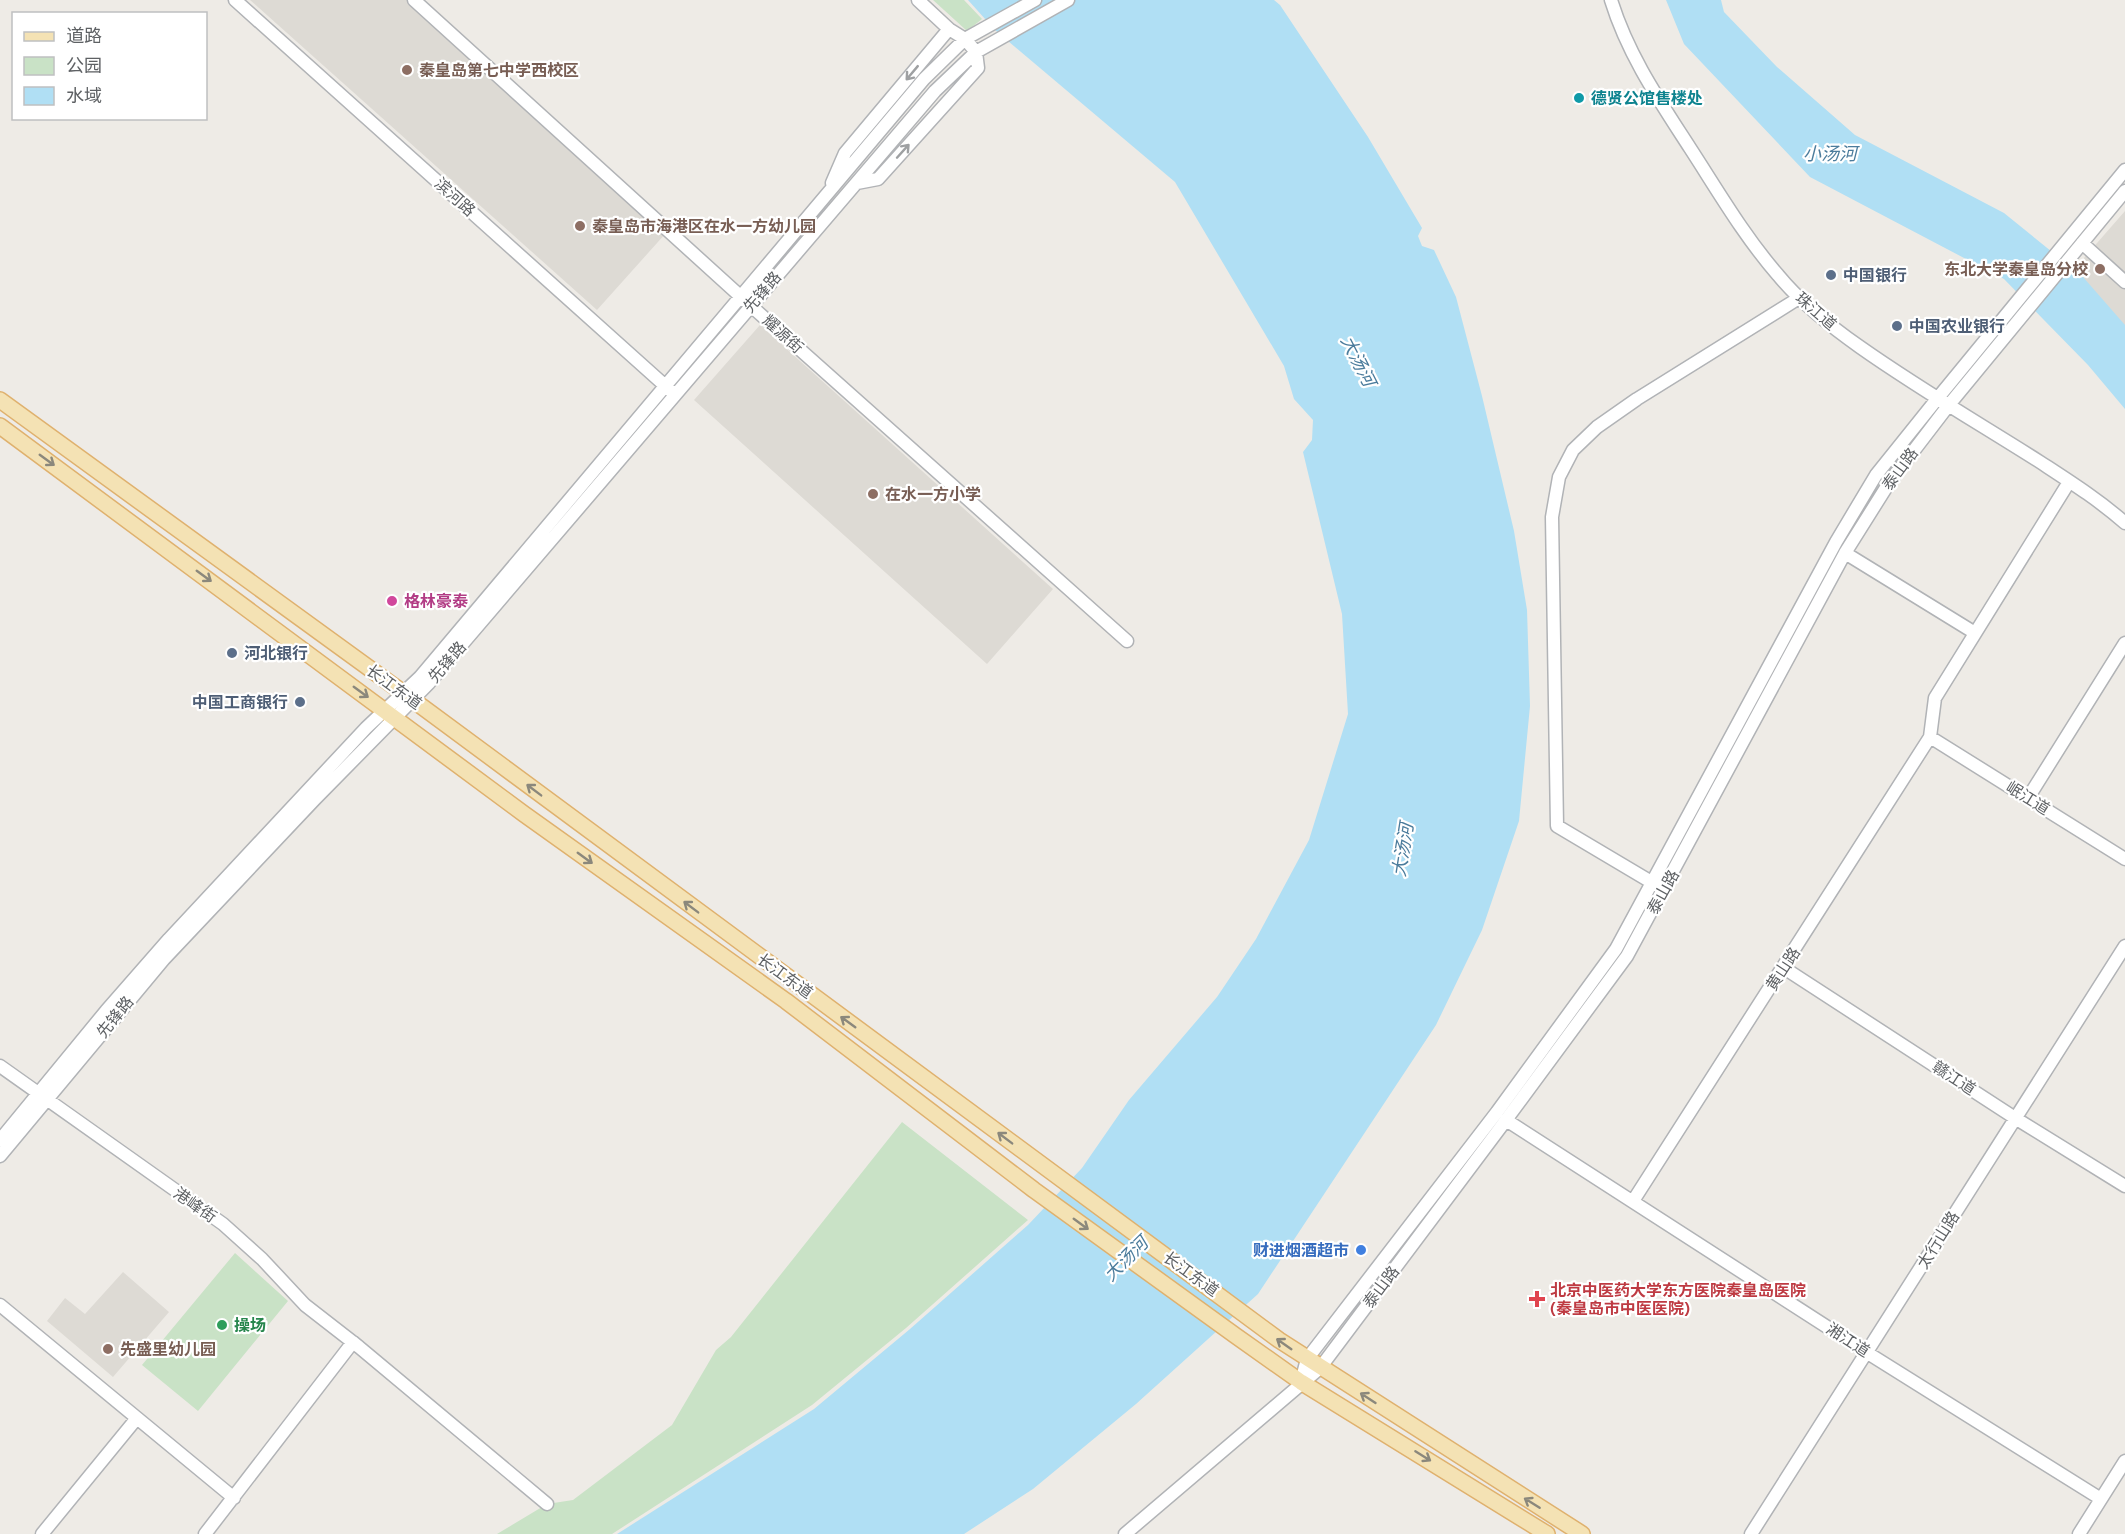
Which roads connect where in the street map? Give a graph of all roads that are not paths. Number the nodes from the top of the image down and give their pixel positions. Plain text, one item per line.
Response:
1 (236, 0) edge
2 (414, 0) edge
3 (918, 0) edge
4 (1035, 0) edge
5 (1068, 0) edge
6 (1611, 0) edge
7 (950, 29) junction
8 (965, 39) junction
9 (976, 52) junction
10 (2125, 170) edge
11 (2125, 191) edge
12 (825, 198) junction
13 (2082, 243) junction
14 (2125, 282) edge
15 (740, 295) junction
16 (1799, 298) junction
17 (750, 305) junction
18 (670, 390) junction
19 (1937, 399) junction
20 (0, 400) edge
21 (1948, 406) junction
22 (0, 426) edge
23 (2069, 482) junction
24 (2125, 523) edge
25 (1845, 552) junction
26 (1976, 633) junction
27 (1127, 641) dead end
28 (2125, 643) edge
29 (408, 697) junction
30 (391, 715) junction
31 (1930, 737) junction
32 (2028, 798) junction
33 (2125, 859) edge
34 (1652, 882) junction
35 (1664, 889) junction
36 (2125, 946) edge
37 (1784, 968) junction
38 (0, 1066) edge
39 (42, 1097) junction
40 (2015, 1118) junction
41 (1506, 1120) junction
42 (0, 1140) edge
43 (0, 1156) edge
44 (2125, 1186) edge
45 (1633, 1201) junction
46 (0, 1305) edge
47 (353, 1342) junction
48 (1866, 1352) junction
49 (1313, 1364) junction
50 (1301, 1382) junction
51 (137, 1418) junction
52 (2125, 1461) edge
53 (234, 1498) junction
54 (2101, 1499) junction
55 (547, 1504) dead end
56 (42, 1534) edge
57 (205, 1534) edge
58 (1125, 1534) edge
59 (1547, 1534) edge
60 (1582, 1534) edge
61 (1751, 1534) edge
62 (2079, 1534) edge

1 - 18 street, 滨河路
2 - 15 street, 耀源街
3 - 7 street
4 - 8 street
5 - 9 street, 先锋路
6 - 16 street, 珠江道
7 - 8 street
7 -> 12 street
8 - 9 street
8 - 12 street
9 - 17 street, 先锋路
10 - 19 street
11 - 13 street, 泰山路
12 - 15 street
13 - 14 street
13 - 21 street, 泰山路
15 - 17 street, 耀源街
15 - 18 street
16 - 19 street, 珠江道
16 - 34 street
17 - 18 street, 先锋路
17 - 27 street, 耀源街
18 - 29 street, 先锋路
19 - 21 street, 珠江道
19 - 34 street
20 - 29 main road, 长江东道
21 - 23 street, 珠江道
21 - 25 street, 泰山路
22 -> 30 main road, 长江东道
23 - 24 street, 珠江道
23 - 26 street
25 - 26 street
25 - 35 street, 泰山路
26 - 31 street
28 - 32 street
29 - 30 street, 先锋路
49 -> 29 main road, 长江东道
30 - 39 street, 先锋路
30 -> 50 main road, 长江东道
31 - 32 street, 岷江道
31 - 37 street, 黄山路
32 - 33 street, 岷江道
34 - 35 street
34 - 49 street
35 - 41 street, 泰山路
36 - 40 street, 太行山路
37 - 40 street, 赣江道
37 - 45 street, 黄山路
38 - 39 street, 港峰街
39 - 42 street
39 - 43 street
39 - 47 street, 港峰街
40 - 44 street, 赣江道
40 - 48 street, 太行山路
41 - 45 street, 湘江道
41 - 49 street, 泰山路
45 - 48 street, 湘江道
46 - 51 street
47 - 53 street
47 - 55 street, 港峰街
48 - 54 street, 湘江道
48 - 61 street, 太行山路
49 - 50 street, 泰山路
60 -> 49 main road, 长江东道
50 - 58 street, 泰山路
50 -> 59 main road, 长江东道
51 - 53 street
51 - 56 street
52 - 54 street
53 - 57 street
54 - 62 street

